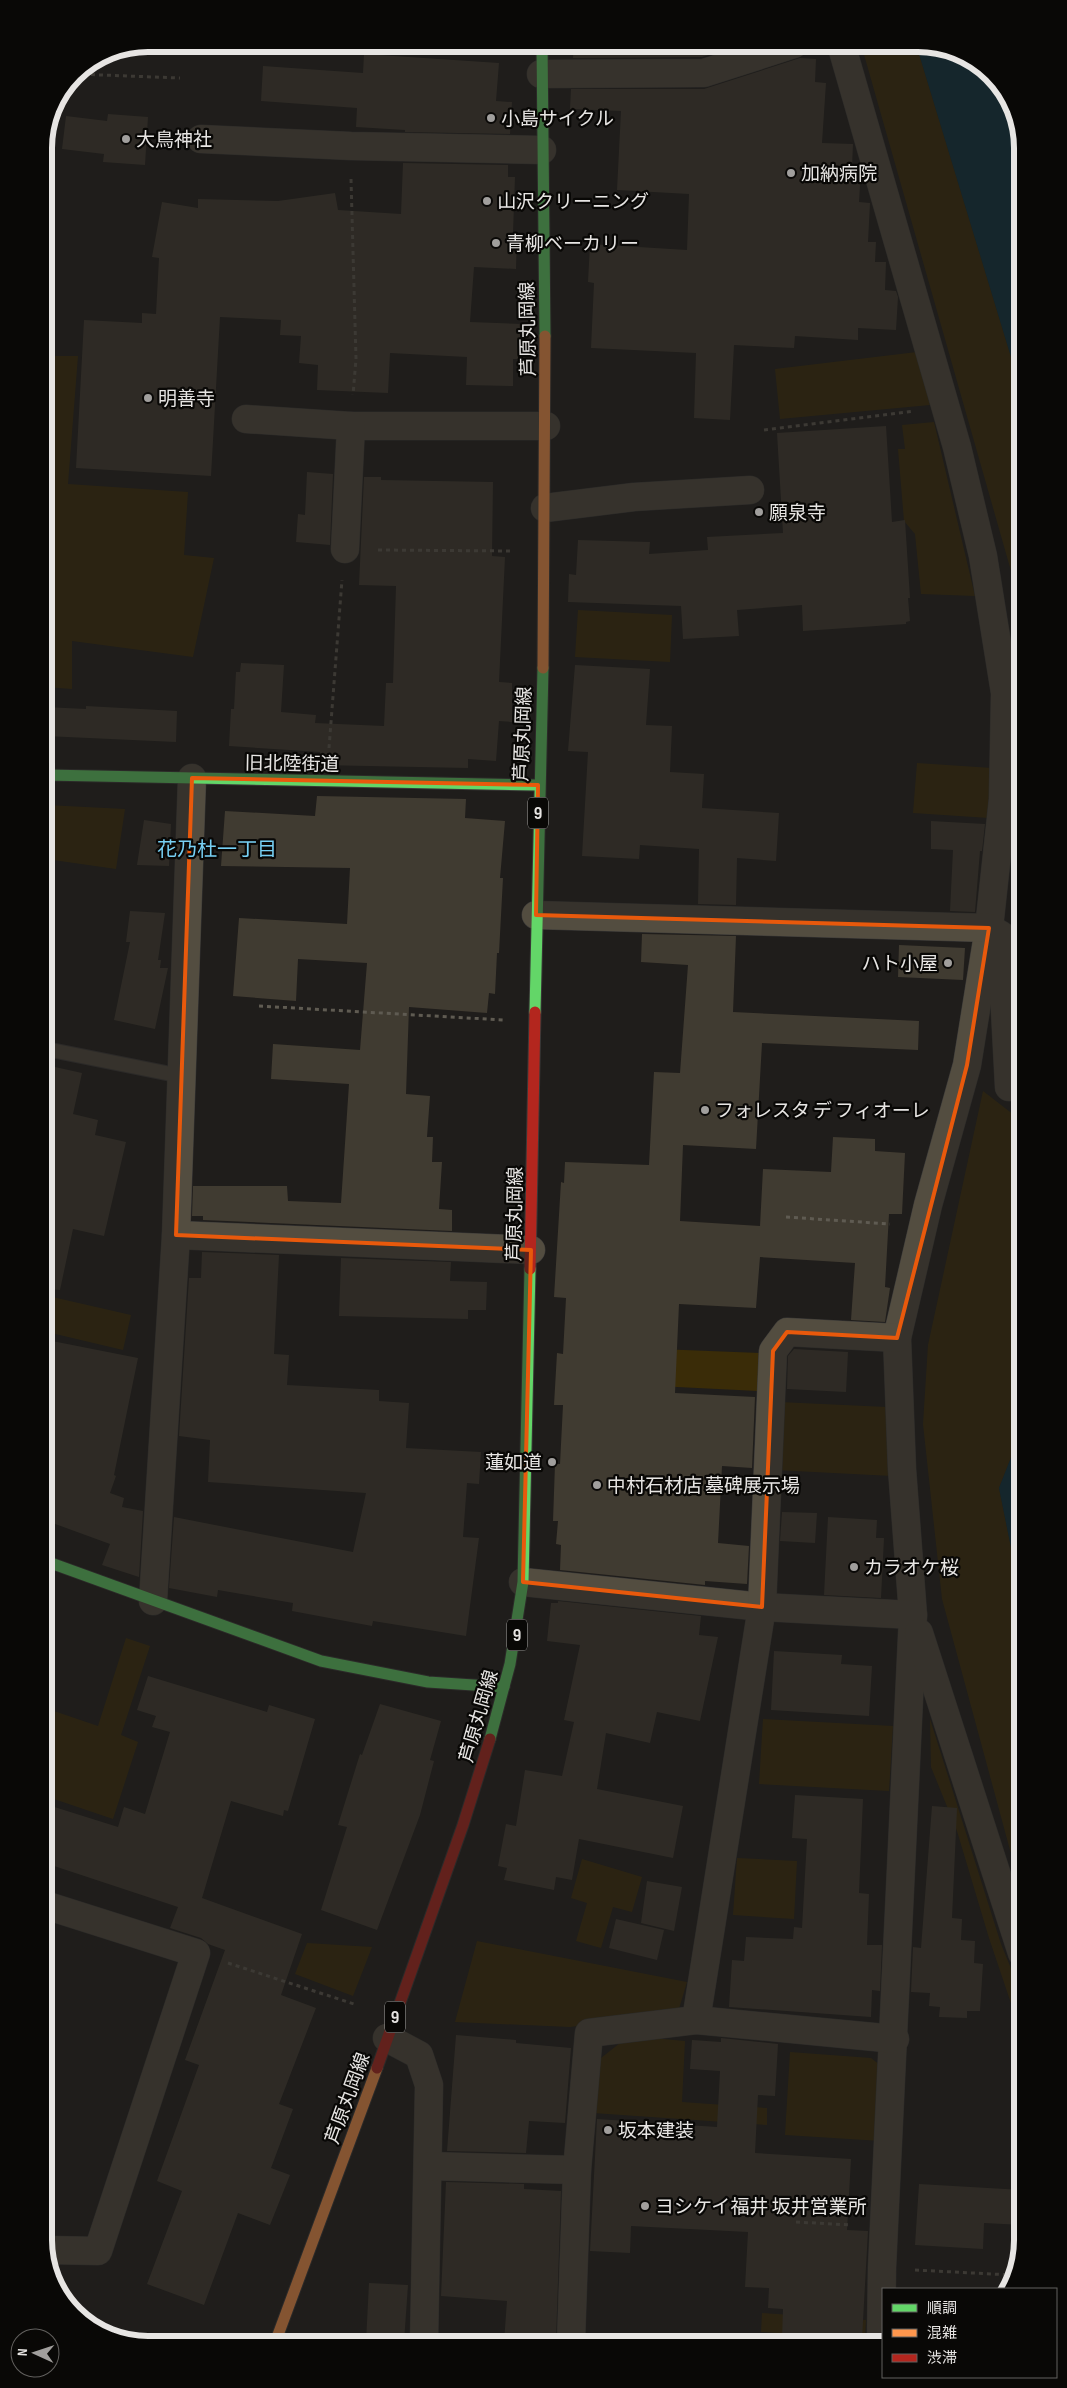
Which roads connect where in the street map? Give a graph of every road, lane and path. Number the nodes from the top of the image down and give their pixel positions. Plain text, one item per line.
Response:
1 (542, 53) edge
2 (766, 53) edge
3 (844, 53) edge
4 (87, 74) edge
5 (541, 74) junction
6 (180, 78) dead end
7 (201, 139) dead end
8 (352, 146) junction
9 (542, 150) junction
10 (945, 408) junction
11 (246, 419) dead end
12 (351, 426) junction
13 (546, 426) junction
14 (764, 430) dead end
15 (750, 490) dead end
16 (545, 508) junction
17 (345, 549) junction
18 (545, 552) junction
19 (53, 775) edge
20 (192, 778) junction
21 (326, 781) junction
22 (538, 785) junction
23 (536, 915) junction
24 (989, 928) junction
25 (259, 1006) dead end
26 (508, 1020) dead end
27 (53, 1050) edge
28 (182, 1076) junction
29 (1009, 1087) dead end
30 (786, 1217) dead end
31 (923, 1227) junction
32 (176, 1235) junction
33 (531, 1250) junction
34 (897, 1338) junction
35 (52, 1564) edge
36 (523, 1582) junction
37 (153, 1601) junction
38 (762, 1607) junction
39 (913, 1615) junction
40 (504, 1687) junction
41 (52, 1907) edge
42 (1014, 1928) edge
43 (196, 1953) junction
44 (357, 2005) dead end
45 (696, 2020) junction
46 (387, 2038) junction
47 (895, 2039) junction
48 (428, 2166) junction
49 (577, 2170) junction
50 (796, 2222) dead end
51 (884, 2226) junction
52 (53, 2250) edge
53 (882, 2268) junction
54 (1007, 2276) edge
55 (882, 2288) edge
56 (882, 2288) edge
57 (278, 2335) edge
58 (424, 2335) edge
59 (571, 2336) edge
60 (882, 2336) edge

1 - 5 main road, 芦原丸岡線 / 9
2 - 5 street
3 - 10 street
4 - 6 path
5 - 9 main road, 芦原丸岡線 / 9
7 - 8 street
8 - 9 street
8 - 12 path
9 - 13 main road, 芦原丸岡線 / 9
10 - 14 path
10 - 24 street
11 - 12 street
12 - 13 street
12 - 17 street
13 - 16 main road, 芦原丸岡線 / 9
15 - 16 street
16 - 18 main road, 芦原丸岡線 / 9
17 - 18 path
17 - 21 path
18 - 22 main road, 芦原丸岡線 / 9
19 - 20 main road, 旧北陸街道
20 - 21 main road, 旧北陸街道
20 - 28 street
21 - 22 main road, 旧北陸街道
22 - 23 main road, 芦原丸岡線 / 9
23 - 24 street
23 - 33 main road, 芦原丸岡線 / 9
24 - 29 street
24 - 31 street
25 - 26 path
27 - 28 lane
28 - 32 street
30 - 31 path
31 - 34 street
32 - 33 street
32 - 37 street
33 - 36 main road, 芦原丸岡線 / 9
34 - 38 street
34 - 39 street
35 - 37 main road
36 - 38 street
36 - 40 main road, 芦原丸岡線 / 9
37 - 40 main road
38 - 39 street
38 - 45 street
39 - 42 street
39 - 47 street
40 - 46 main road, 芦原丸岡線 / 9
41 - 43 street
43 - 44 path
43 - 52 street
45 - 47 street
45 - 49 street
46 - 48 street
46 - 57 main road, 芦原丸岡線 / 9
47 - 51 street
48 - 49 street
48 - 58 street
49 - 59 street
50 - 51 path
51 - 53 street
53 - 54 path
53 - 56 street
55 - 60 street

